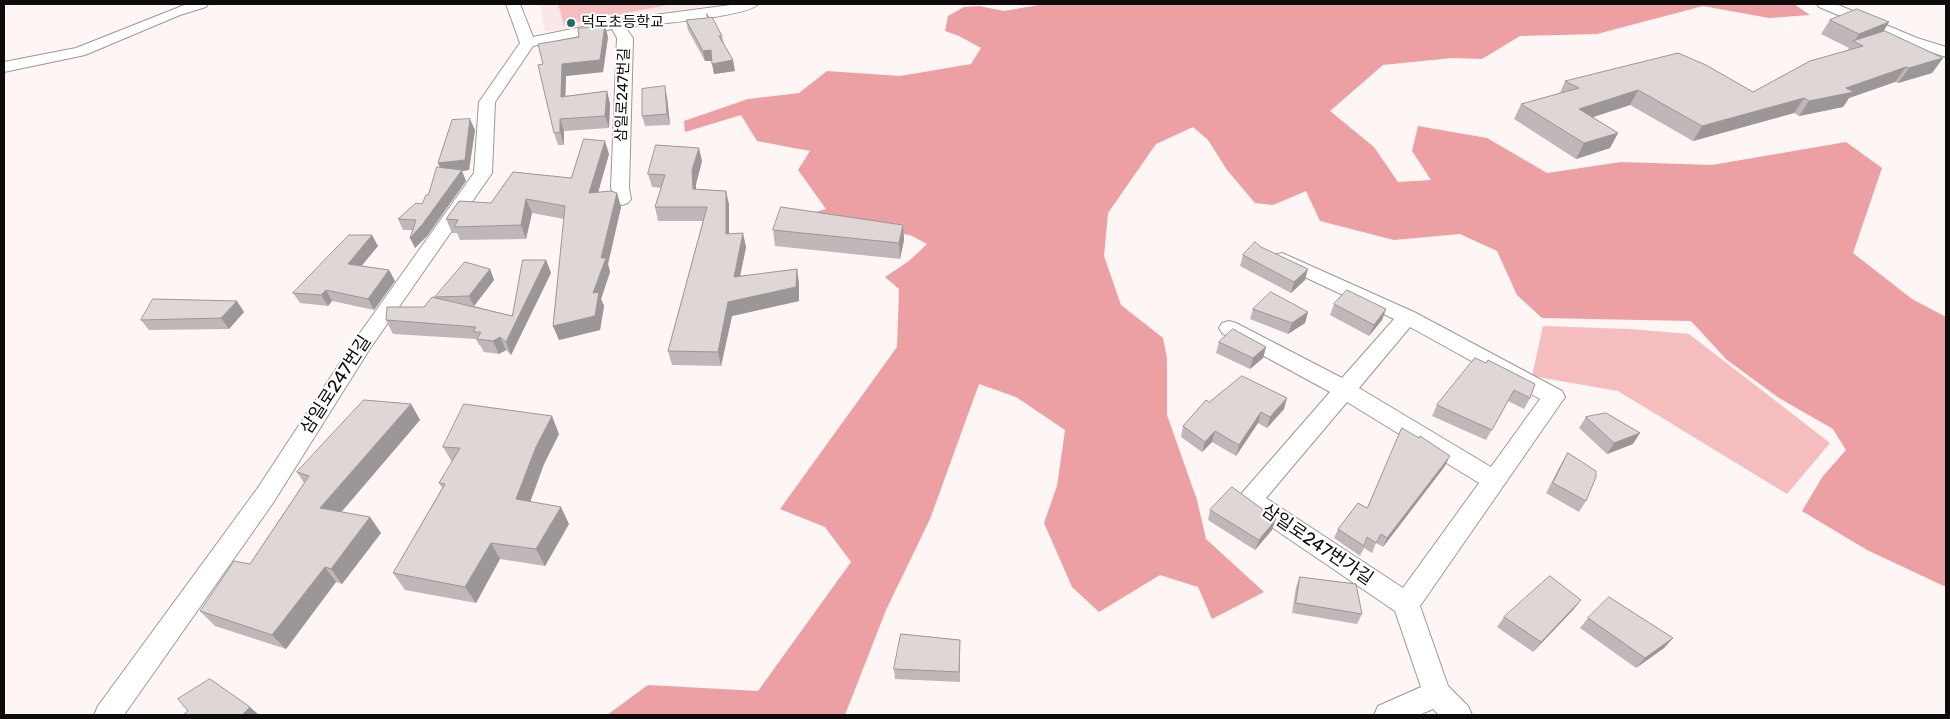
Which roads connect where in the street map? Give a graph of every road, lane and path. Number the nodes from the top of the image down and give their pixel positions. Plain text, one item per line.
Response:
1 (201, 4) edge
2 (514, 4) edge
3 (751, 4) edge
4 (1824, 4) edge
5 (616, 24) junction
6 (528, 43) junction
7 (1946, 52) edge
8 (4, 68) edge
9 (622, 199) dead end
10 (1266, 252) edge
11 (1407, 317) junction
12 (1229, 328) dead end
13 (1345, 390) junction
14 (1494, 481) junction
15 (1406, 604) junction
16 (1437, 694) junction
17 (108, 715) edge
18 (1388, 715) edge
19 (1458, 715) edge

1 - 8 street
2 - 6 street
3 - 5 street
4 - 7 street
5 - 6 street, 삼일로247번길
5 - 9 street, 삼일로247번길
6 - 17 street, 삼일로247번길
10 - 11 street
11 - 13 street, 삼일로247번가길
11 - 14 street
12 - 13 street
13 - 14 street
13 - 15 street, 삼일로247번가길
14 - 15 street
15 - 16 street
16 - 18 street
16 - 19 street

